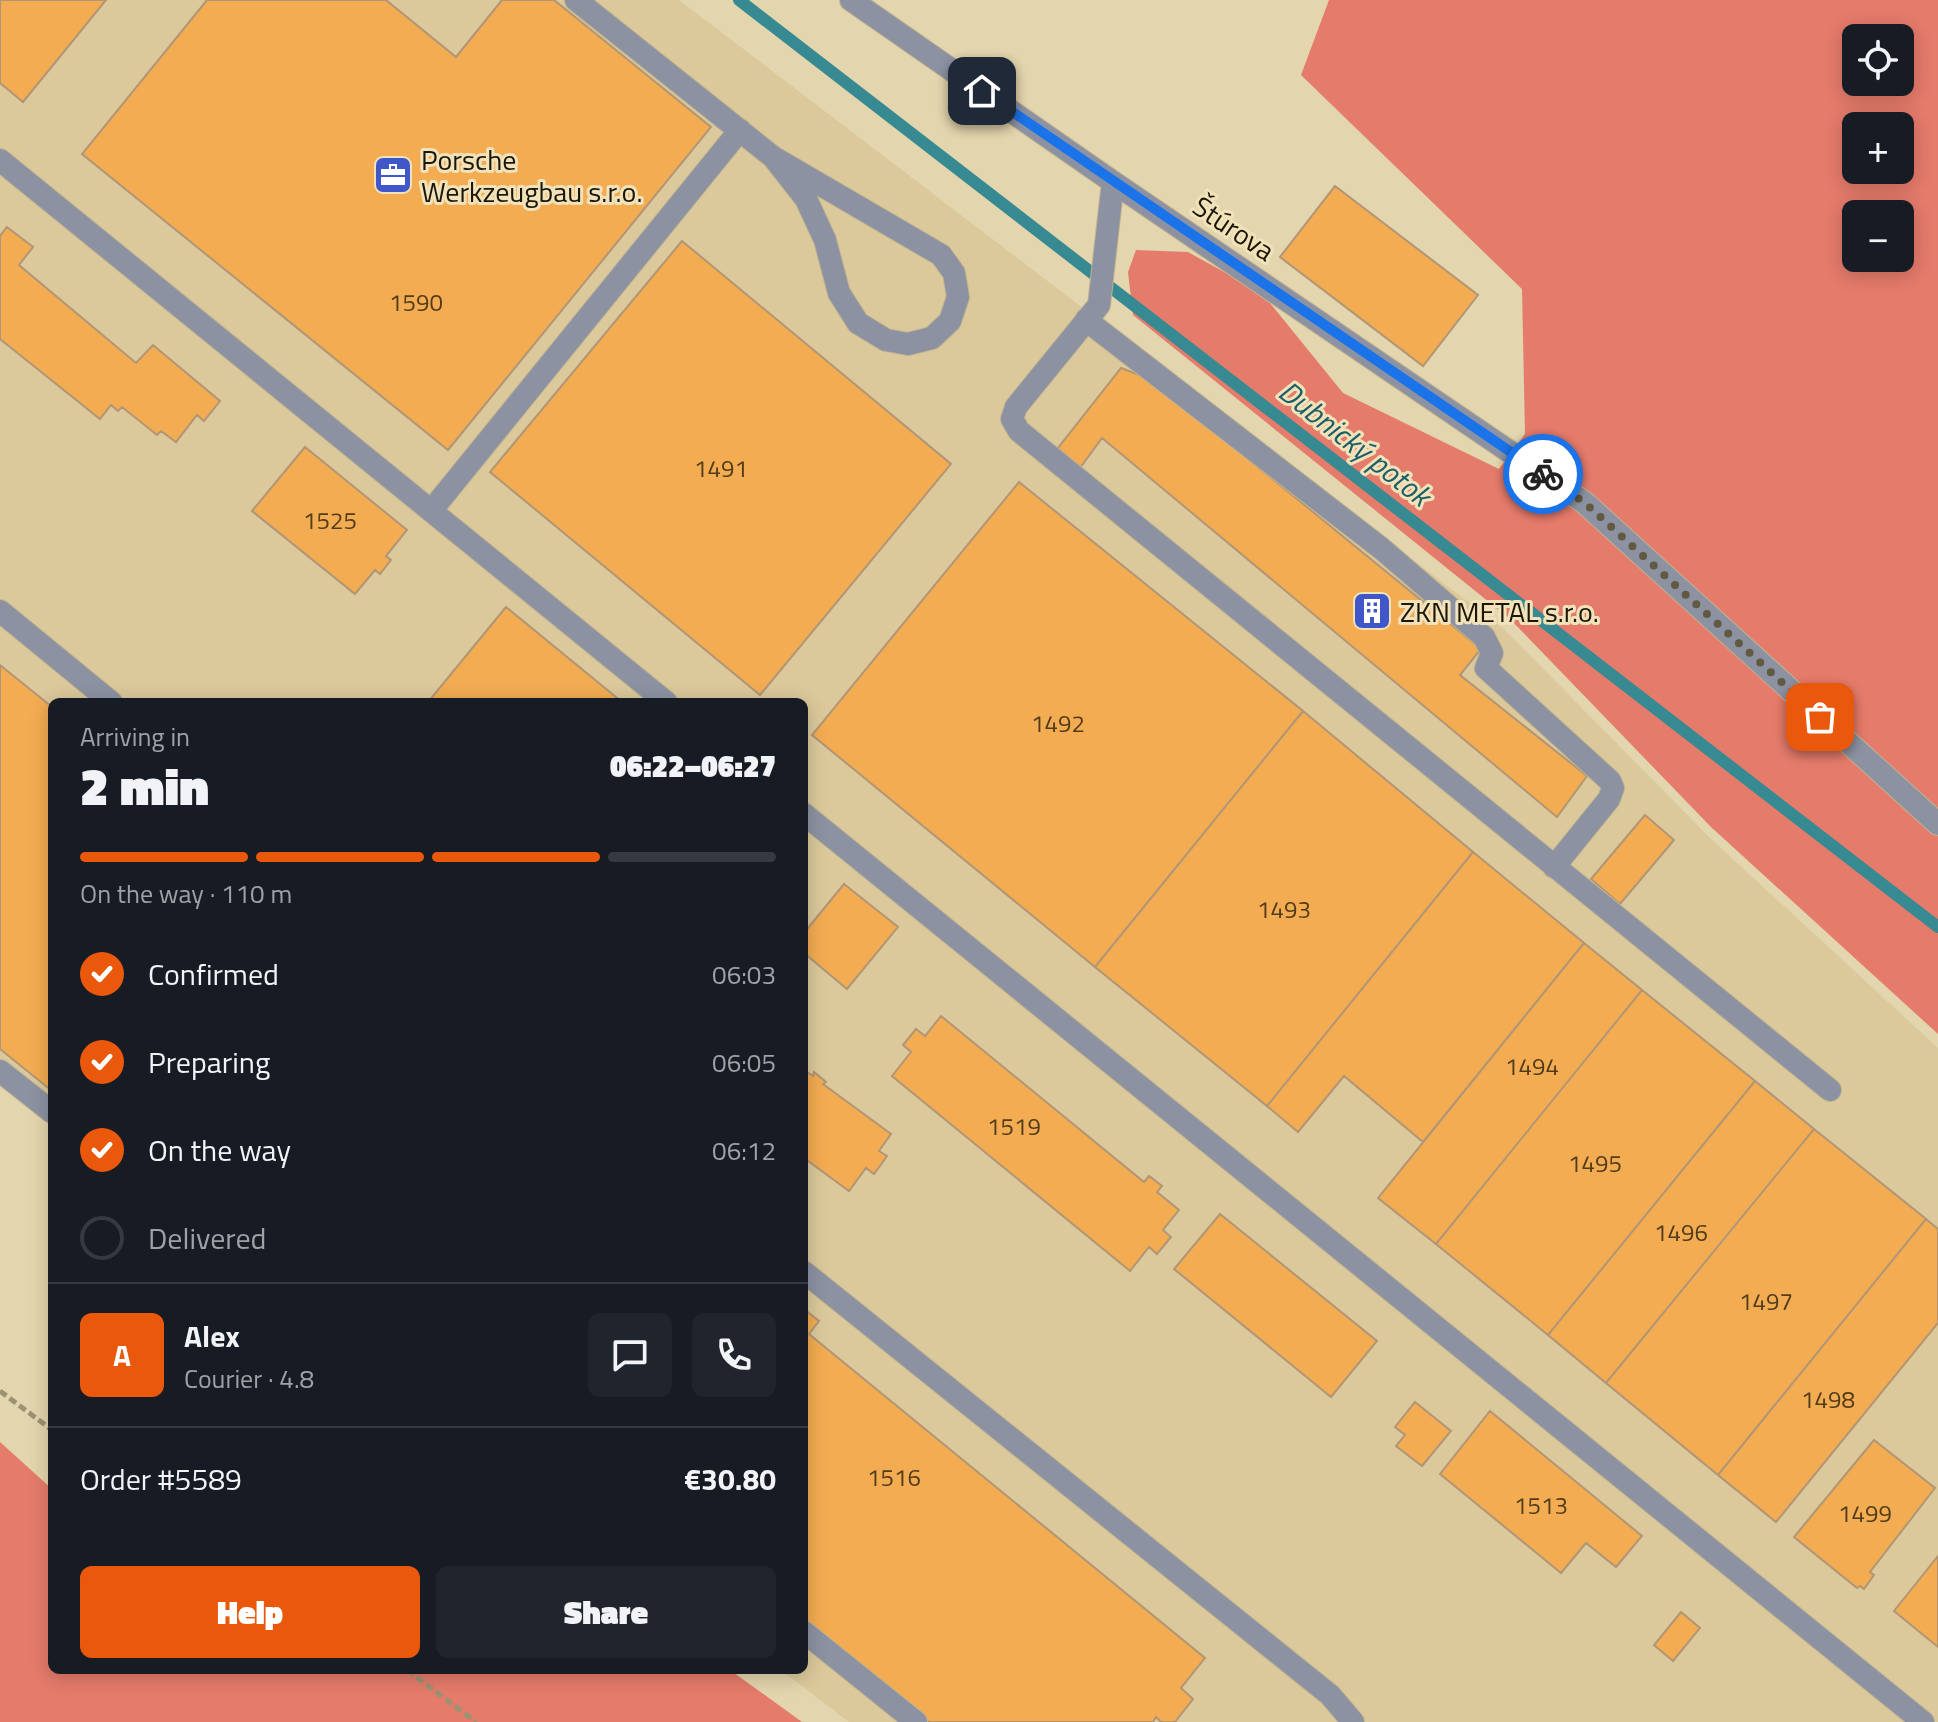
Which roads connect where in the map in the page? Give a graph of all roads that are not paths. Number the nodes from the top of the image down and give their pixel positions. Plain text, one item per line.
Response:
1 (576, 0) edge
2 (851, 0) edge
3 (740, 130) junction
4 (773, 157) junction
5 (3, 171) edge
6 (1113, 182) junction
7 (1092, 312) junction
8 (431, 511) junction
9 (0, 611) edge
10 (106, 698) edge
11 (661, 698) edge
12 (808, 817) edge
13 (1938, 824) edge
14 (1554, 867) junction
15 (0, 1071) edge
16 (1830, 1090) dead end
17 (48, 1109) edge
18 (808, 1275) edge
19 (808, 1635) edge
20 (916, 1722) edge
21 (1353, 1722) edge
22 (1923, 1722) edge

1 - 3 lane
2 - 6 lane, Štúrova
3 - 4 lane
3 - 8 lane
4 - 4 lane
5 - 8 lane
6 - 7 lane
6 - 13 lane, Štúrova
7 - 14 lane
7 - 14 lane
8 - 11 lane
9 - 10 lane
12 - 22 lane
14 - 16 lane
15 - 17 lane
18 - 21 lane
19 - 20 lane

